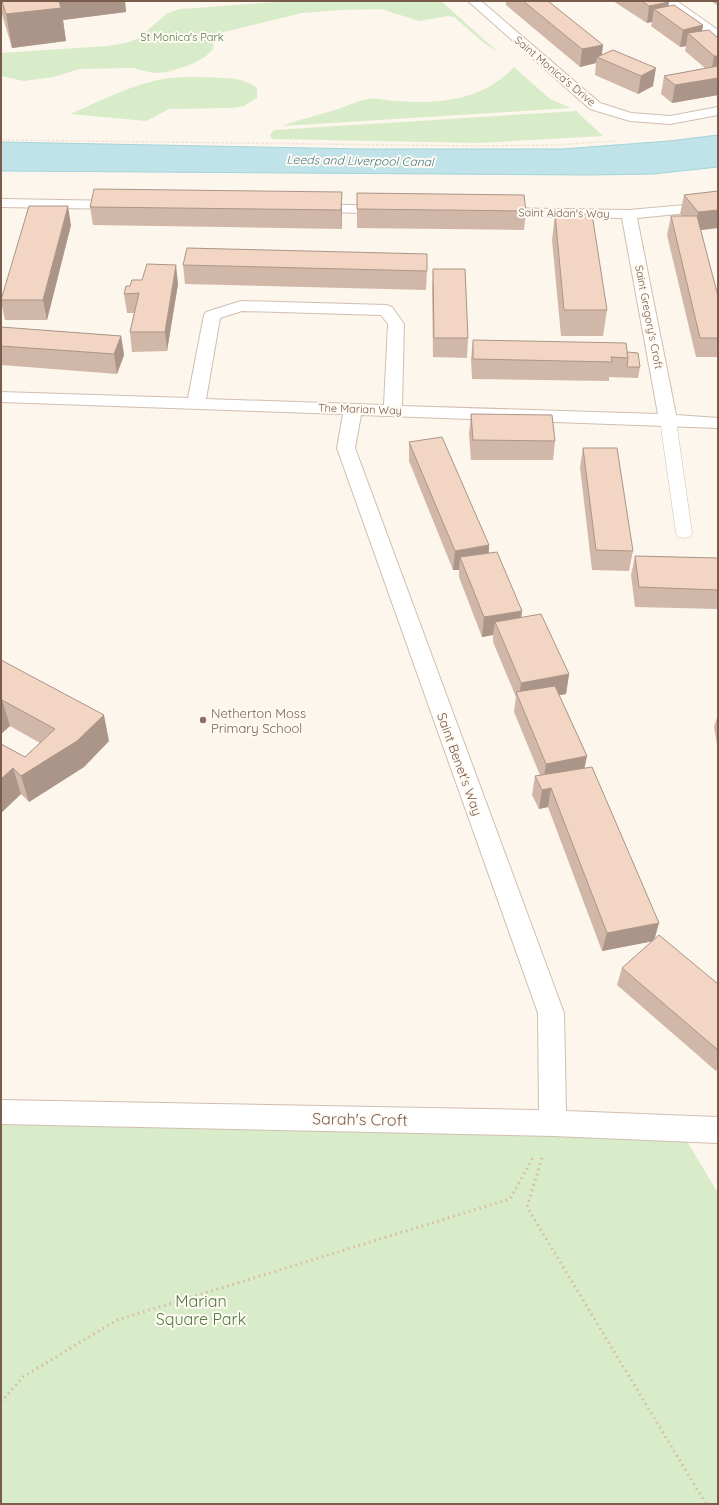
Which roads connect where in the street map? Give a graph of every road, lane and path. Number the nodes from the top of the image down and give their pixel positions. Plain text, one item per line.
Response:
1 (474, 1) edge
2 (669, 1) edge
3 (718, 36) edge
4 (718, 111) edge
5 (1, 140) edge
6 (620, 140) dead end
7 (1, 203) edge
8 (136, 205) edge
9 (718, 206) edge
10 (295, 208) edge
11 (399, 210) edge
12 (478, 211) edge
13 (629, 214) junction
14 (1, 397) edge
15 (196, 404) junction
16 (352, 409) junction
17 (393, 410) junction
18 (668, 420) junction
19 (718, 423) edge
20 (684, 533) dead end
21 (1, 1112) edge
22 (553, 1123) junction
23 (718, 1130) edge
24 (1, 1402) edge
25 (706, 1504) edge

1 - 4 street, Saint Monica's Drive
2 - 3 street
5 - 6 path
7 - 8 street
9 - 13 street, Saint Aidan's Way
10 - 11 street
12 - 13 street, Saint Aidan's Way
13 - 18 street, Saint Gregory's Croft
14 - 15 street, The Marian Way
15 - 16 street, The Marian Way
15 - 17 street
16 - 17 street, The Marian Way
16 - 22 street, Saint Benet's Way
17 - 18 street, The Marian Way
18 - 19 street, The Marian Way
18 - 20 lane
21 - 22 street, Sarah's Croft
22 - 23 street, Sarah's Croft
22 - 24 path
22 - 25 path

